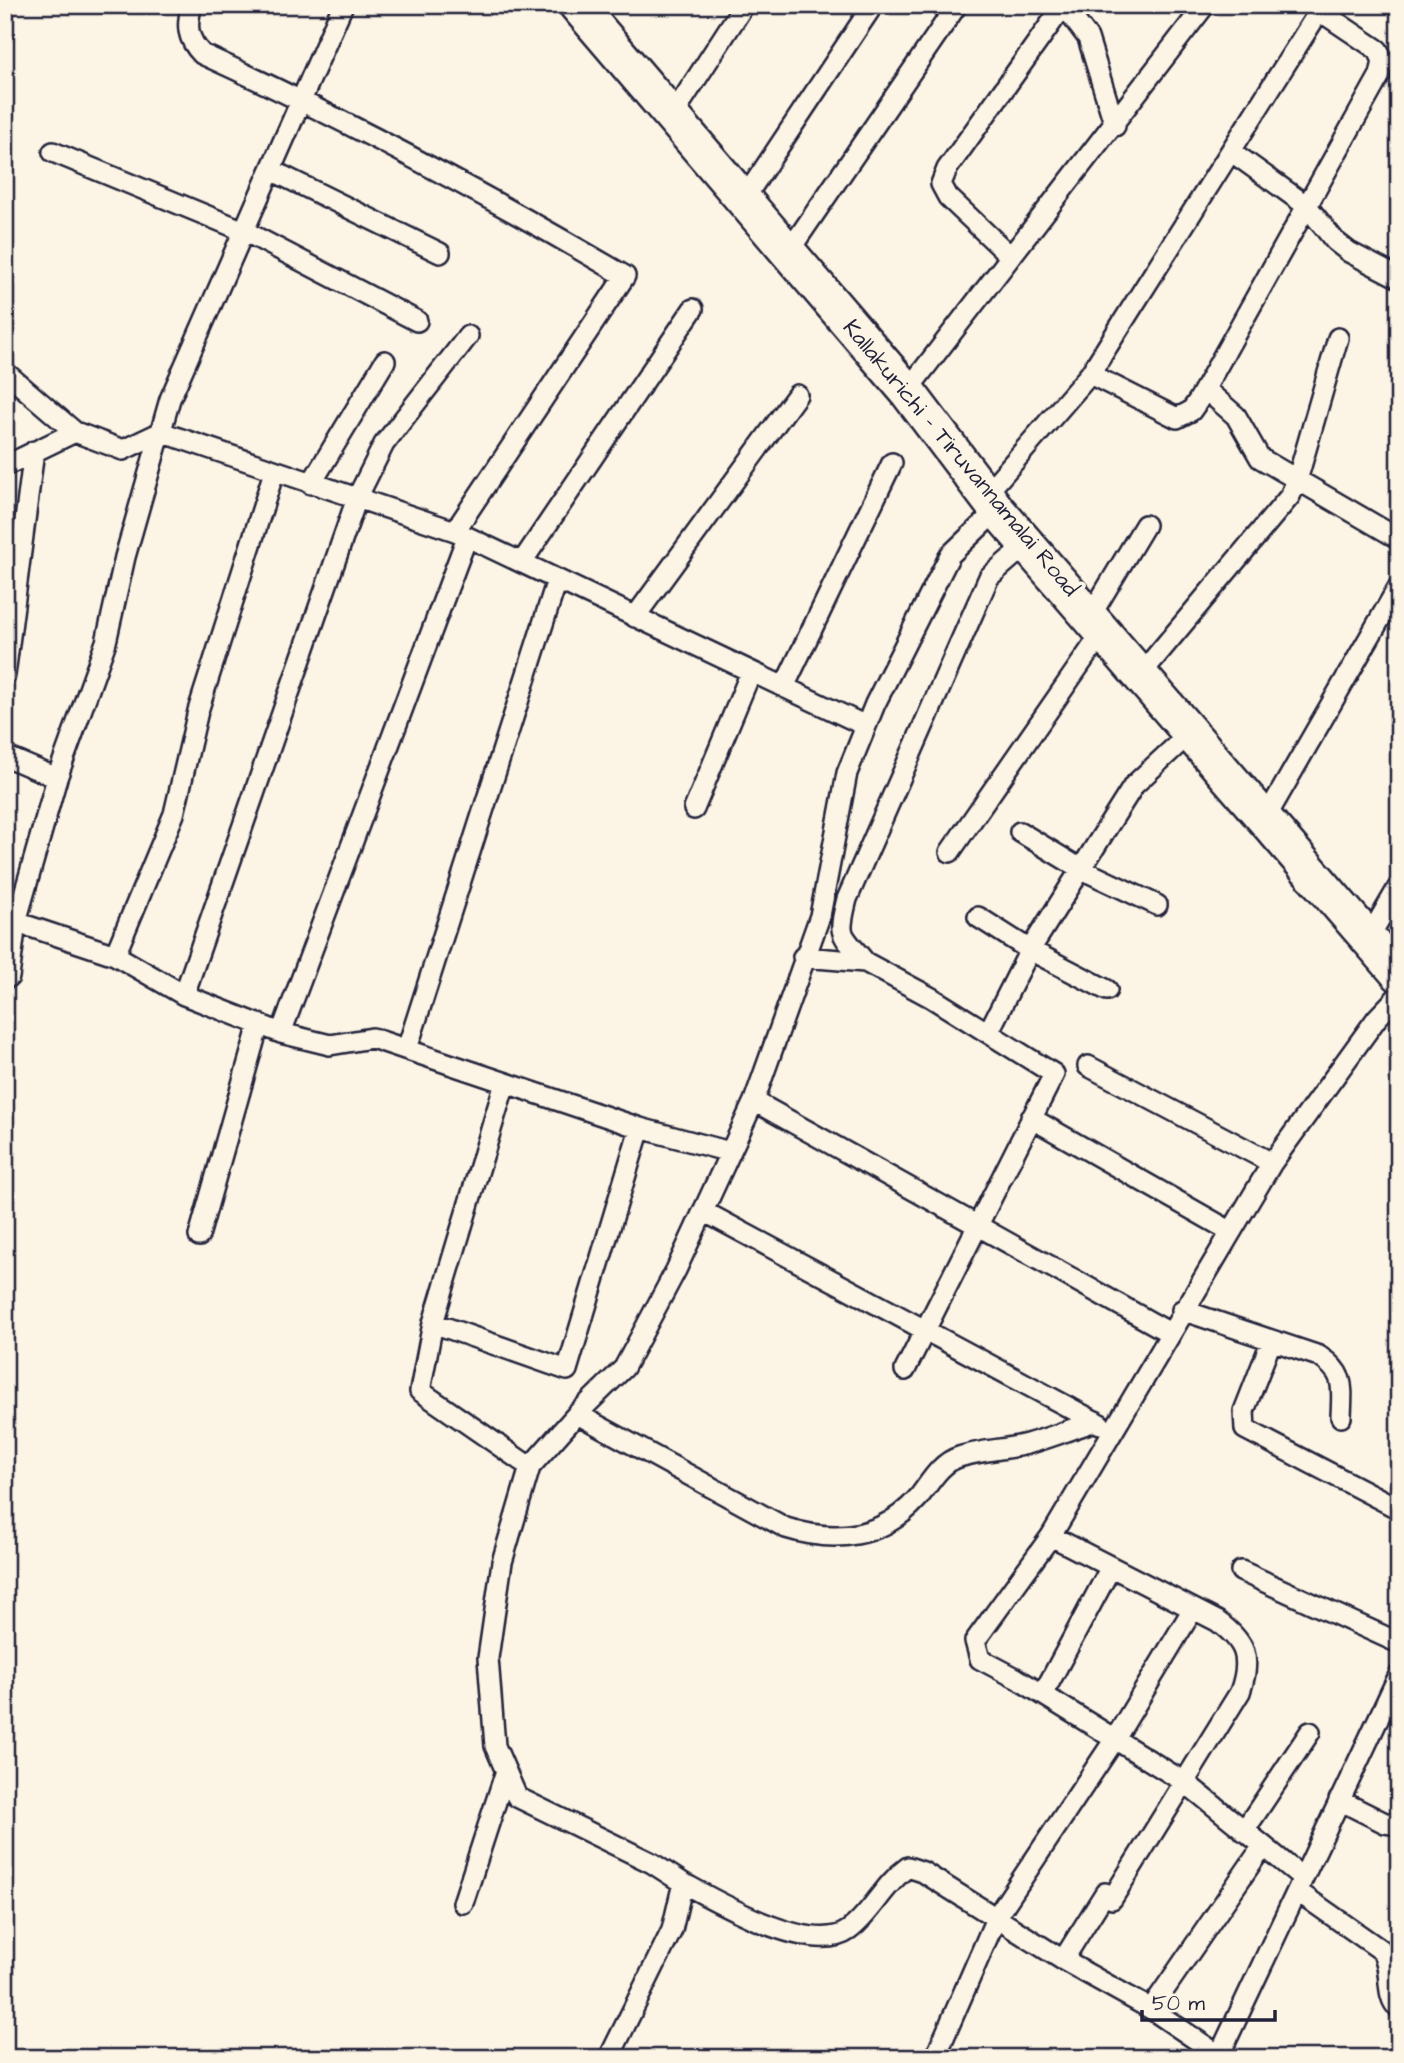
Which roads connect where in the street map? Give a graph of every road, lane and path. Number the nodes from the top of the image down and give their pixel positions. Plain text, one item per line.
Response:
1 (192, 5) edge
2 (343, 5) edge
3 (744, 5) edge
4 (873, 5) edge
5 (957, 5) edge
6 (1064, 5) edge
7 (1205, 5) edge
8 (584, 8) edge
9 (1322, 8) edge
10 (302, 99) junction
11 (671, 118) junction
12 (1115, 125) junction
13 (53, 152) dead end
14 (1232, 152) junction
15 (271, 170) junction
16 (744, 199) junction
17 (1307, 206) junction
18 (244, 231) junction
19 (789, 251) junction
20 (440, 253) dead end
21 (1010, 256) junction
22 (1399, 278) edge
23 (693, 309) dead end
24 (417, 321) dead end
25 (468, 336) dead end
26 (1338, 338) dead end
27 (385, 361) dead end
28 (5, 372) edge
29 (1090, 374) junction
30 (1205, 389) junction
31 (906, 391) junction
32 (797, 395) dead end
33 (75, 432) junction
34 (161, 432) junction
35 (34, 451) junction
36 (892, 463) dead end
37 (5, 466) edge
38 (274, 471) junction
39 (1298, 477) junction
40 (311, 484) junction
41 (357, 498) junction
42 (992, 501) junction
43 (1145, 525) dead end
44 (461, 534) junction
45 (1399, 539) edge
46 (1027, 544) junction
47 (522, 562) junction
48 (557, 580) junction
49 (1399, 586) edge
50 (635, 617) junction
51 (1097, 622) junction
52 (751, 672) junction
53 (1141, 674) junction
54 (5, 675) edge
55 (785, 685) junction
56 (866, 726) junction
57 (1191, 732) junction
58 (5, 756) edge
59 (57, 778) junction
60 (694, 809) dead end
61 (1265, 819) junction
62 (1020, 832) dead end
63 (950, 852) dead end
64 (1081, 869) junction
65 (1399, 887) edge
66 (1157, 905) dead end
67 (978, 917) dead end
68 (16, 922) junction
69 (1368, 939) junction
70 (1030, 950) junction
71 (114, 955) junction
72 (803, 957) junction
73 (865, 962) junction
74 (1399, 974) edge
75 (9, 977) dead end
76 (1107, 990) dead end
77 (184, 995) junction
78 (1399, 996) edge
79 (259, 1024) junction
80 (281, 1033) junction
81 (988, 1033) junction
82 (407, 1049) junction
83 (1088, 1066) dead end
84 (505, 1083) junction
85 (754, 1101) junction
86 (1031, 1118) junction
87 (640, 1128) junction
88 (730, 1152) junction
89 (1272, 1163) junction
90 (703, 1211) junction
91 (978, 1224) junction
92 (1230, 1231) junction
93 (199, 1236) dead end
94 (1182, 1310) junction
95 (433, 1322) junction
96 (925, 1330) junction
97 (1170, 1333) junction
98 (1270, 1342) junction
99 (905, 1370) dead end
100 (577, 1414) junction
101 (1341, 1417) dead end
102 (1095, 1421) junction
103 (1114, 1431) junction
104 (530, 1467) junction
105 (1399, 1509) edge
106 (1051, 1536) junction
107 (1111, 1567) junction
108 (1241, 1571) dead end
109 (1193, 1608) junction
110 (1399, 1643) edge
111 (1399, 1675) edge
112 (1043, 1695) junction
113 (1310, 1732) dead end
114 (1115, 1739) junction
115 (505, 1774) junction
116 (1186, 1783) junction
117 (1339, 1800) junction
118 (1399, 1825) edge
119 (1244, 1830) junction
120 (1263, 1846) junction
121 (683, 1883) junction
122 (1300, 1884) junction
123 (463, 1903) dead end
124 (997, 1916) junction
125 (1063, 1960) junction
126 (1151, 2009) junction
127 (1399, 2010) edge
128 (1220, 2057) edge
129 (609, 2058) edge
130 (935, 2058) edge

1 - 10 street
2 - 10 street
3 - 11 street
4 - 16 street
5 - 19 street
6 - 12 street
6 - 21 street
7 - 12 street
8 - 11 highway, Kallakurichi - Tiruvannamalai Road
9 - 14 street
9 - 17 street
10 - 15 street
10 - 44 street
11 - 16 highway, Kallakurichi - Tiruvannamalai Road
12 - 21 street
13 - 18 street
14 - 17 street
14 - 29 street
15 - 18 street
15 - 20 street
16 - 19 highway, Kallakurichi - Tiruvannamalai Road
17 - 22 street
17 - 30 street
18 - 24 street
18 - 34 street
19 - 31 highway, Kallakurichi - Tiruvannamalai Road
21 - 31 street
23 - 47 street
25 - 41 street
26 - 39 street
27 - 40 street
28 - 33 street
29 - 30 street
29 - 42 street
30 - 39 street
31 - 42 highway, Kallakurichi - Tiruvannamalai Road
32 - 50 street
33 - 34 street
33 - 35 street
34 - 38 street
34 - 59 street
35 - 37 street
35 - 54 street
36 - 55 street
38 - 40 street
38 - 71 street
39 - 45 street
39 - 53 street
40 - 41 street
41 - 44 street
41 - 77 street
42 - 46 highway, Kallakurichi - Tiruvannamalai Road
42 - 56 street
43 - 51 street
44 - 47 street
44 - 80 street
46 - 51 highway, Kallakurichi - Tiruvannamalai Road
46 - 73 street
47 - 48 street
48 - 50 street
48 - 82 street
49 - 61 street
50 - 52 street
51 - 53 highway, Kallakurichi - Tiruvannamalai Road
51 - 63 street
52 - 55 street
52 - 60 street
53 - 57 highway, Kallakurichi - Tiruvannamalai Road
55 - 56 street
56 - 72 street
57 - 61 highway, Kallakurichi - Tiruvannamalai Road
57 - 64 street
58 - 59 street
59 - 68 street
61 - 69 highway, Kallakurichi - Tiruvannamalai Road
62 - 64 street
64 - 66 street
64 - 70 street
65 - 69 street
67 - 70 street
68 - 71 street
68 - 75 street
69 - 74 highway, Kallakurichi - Tiruvannamalai Road
70 - 76 street
70 - 81 street
71 - 77 street
72 - 73 street
72 - 85 street
73 - 81 street
77 - 79 street
78 - 89 street
79 - 80 street
79 - 93 street
80 - 82 street
81 - 86 street
82 - 84 street
83 - 89 street
84 - 87 street
84 - 95 street
85 - 88 street
85 - 91 street
86 - 91 street
86 - 92 street
87 - 88 street
87 - 95 street
88 - 90 street
89 - 92 street
90 - 96 street
90 - 100 street
91 - 96 street
91 - 97 street
92 - 94 street
94 - 97 street
94 - 98 street
95 - 104 street
96 - 99 street
96 - 102 street
97 - 103 street
98 - 101 street
98 - 105 street
100 - 102 street
100 - 104 street
102 - 103 street
103 - 106 street
104 - 115 street
106 - 107 street
106 - 112 street
107 - 109 street
107 - 112 street
108 - 110 street
109 - 114 street
109 - 116 street
111 - 117 street
112 - 114 street
113 - 119 street
114 - 116 street
114 - 124 street
115 - 121 street
115 - 123 street
116 - 119 street
116 - 125 street
117 - 118 street
117 - 122 street
119 - 120 street
120 - 122 street
120 - 126 street
121 - 124 street
121 - 129 street
122 - 127 street
122 - 128 street
124 - 125 street
124 - 130 street
125 - 126 street
126 - 128 street

